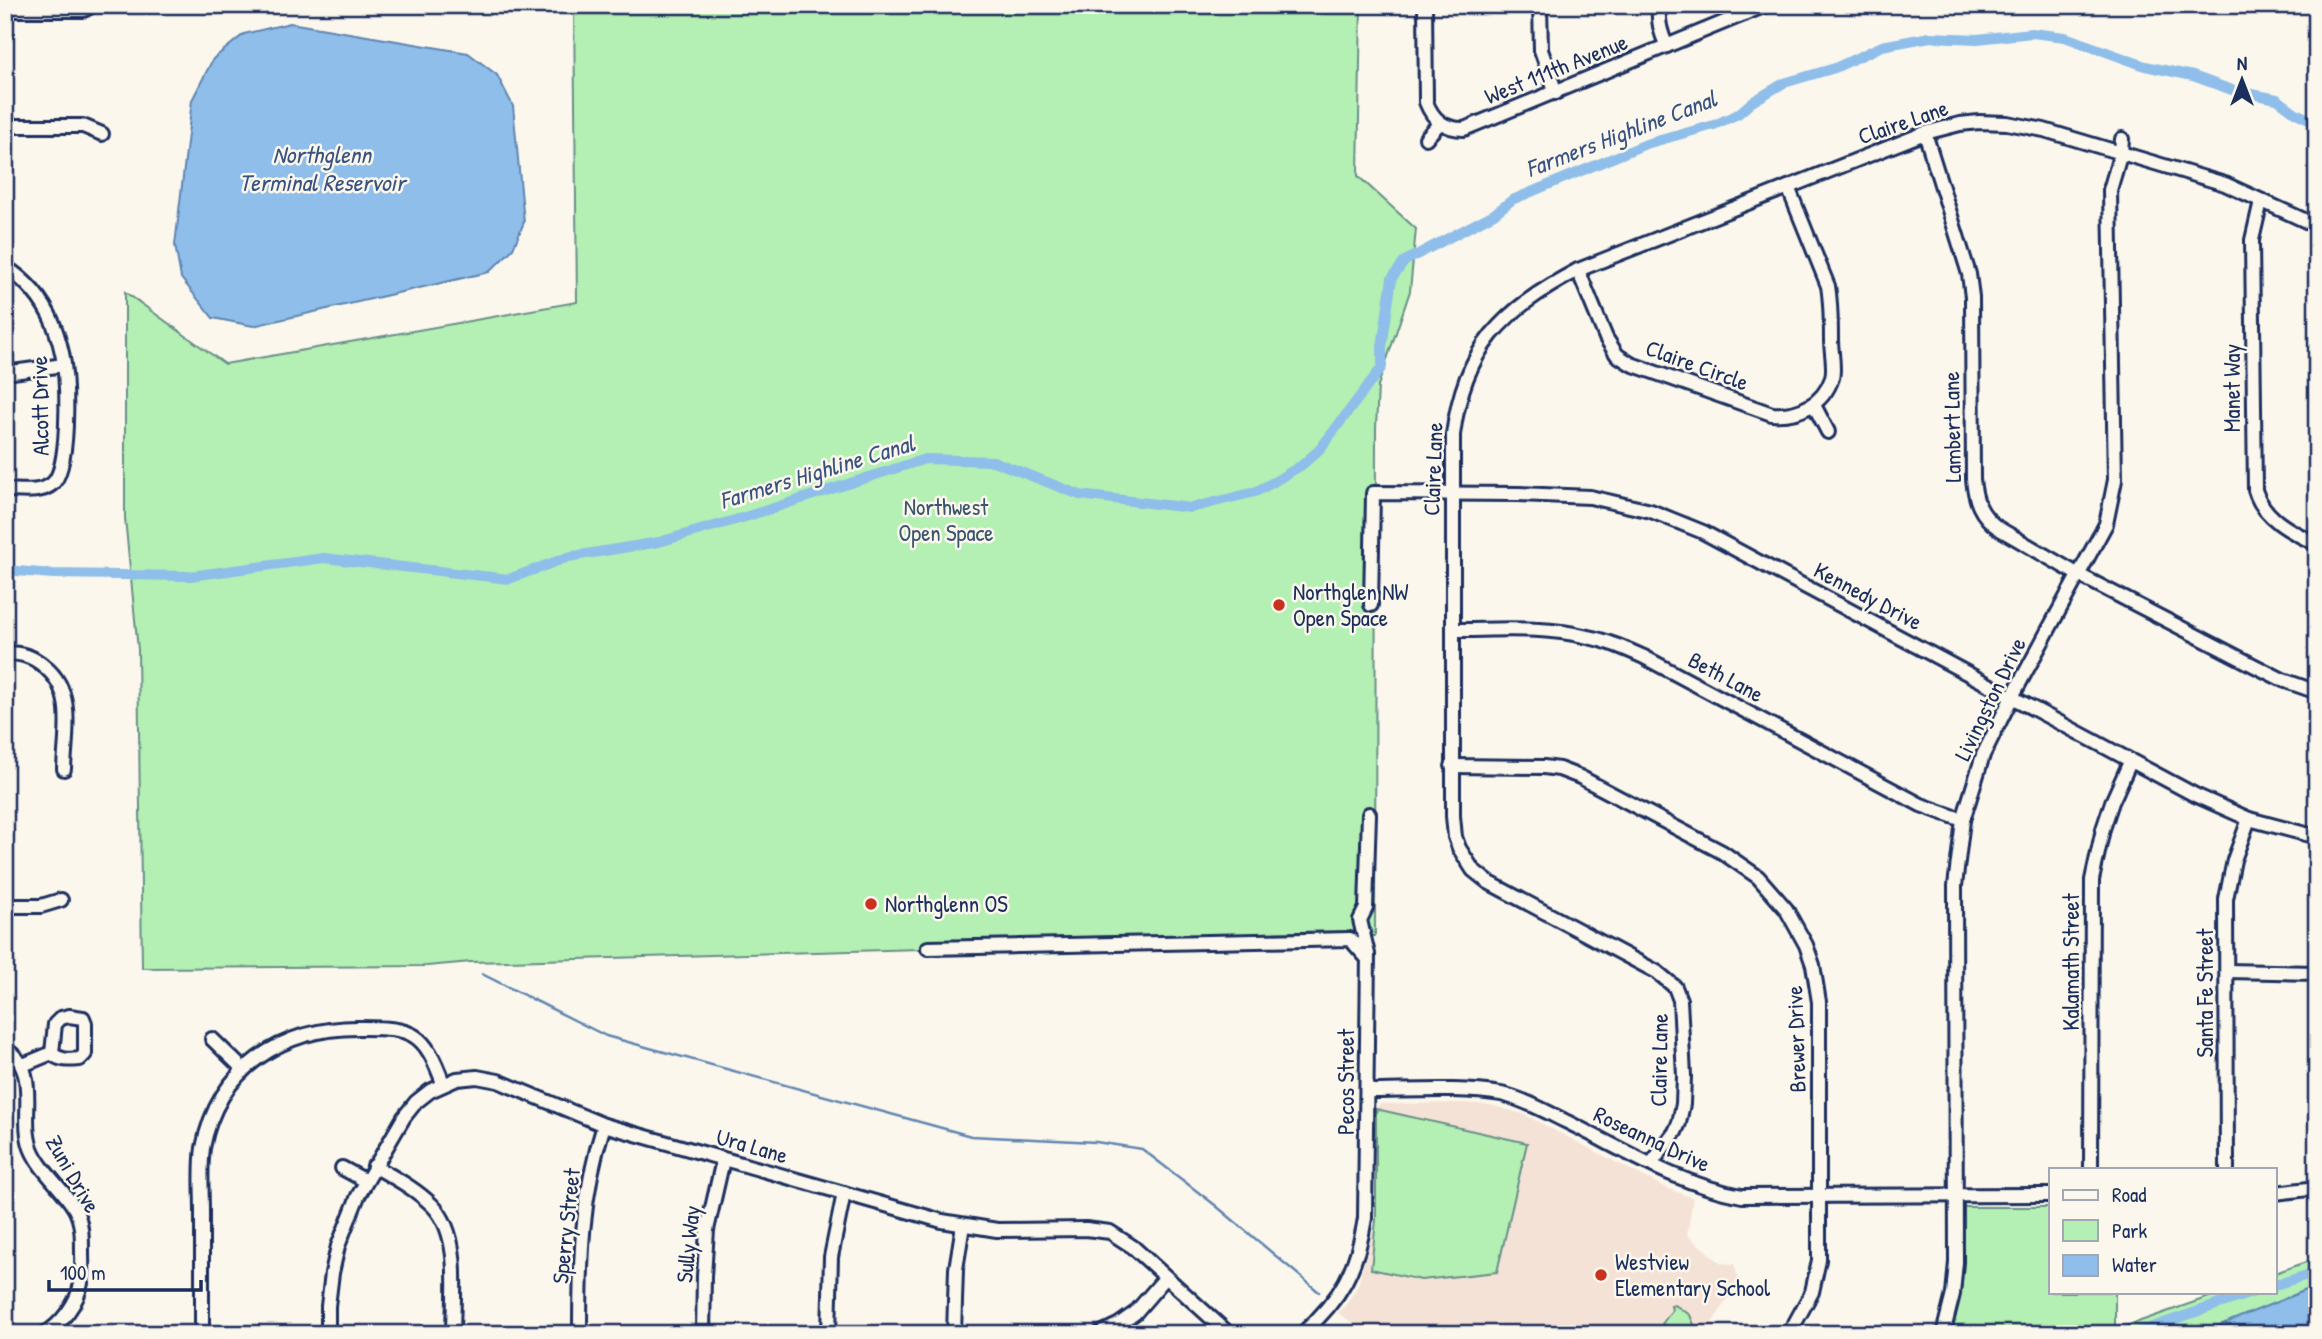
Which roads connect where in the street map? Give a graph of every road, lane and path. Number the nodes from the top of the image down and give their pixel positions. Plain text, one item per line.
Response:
1 (93, 5) edge
2 (1425, 5) edge
3 (1540, 5) edge
4 (1659, 5) edge
5 (1766, 5) edge
6 (5, 10) edge
7 (1667, 46) junction
8 (1556, 93) junction
9 (1440, 123) junction
10 (5, 126) edge
11 (1925, 133) junction
12 (102, 134) dead end
13 (1426, 138) dead end
14 (2122, 146) junction
15 (1788, 187) junction
16 (2261, 201) junction
17 (2317, 226) edge
18 (5, 267) edge
19 (1578, 270) junction
20 (64, 365) junction
21 (5, 373) edge
22 (1814, 405) junction
23 (1828, 432) dead end
24 (5, 490) edge
25 (1452, 494) junction
26 (2317, 544) edge
27 (2077, 574) junction
28 (1371, 605) dead end
29 (1453, 630) junction
30 (5, 653) edge
31 (2317, 692) edge
32 (2012, 696) junction
33 (2130, 762) junction
34 (1452, 766) junction
35 (64, 769) dead end
36 (1369, 814) dead end
37 (1963, 820) junction
38 (2249, 820) junction
39 (2317, 837) edge
40 (61, 900) dead end
41 (5, 906) edge
42 (928, 948) dead end
43 (1367, 958) junction
44 (2227, 971) junction
45 (2317, 973) edge
46 (212, 1039) dead end
47 (5, 1049) edge
48 (52, 1053) dead end
49 (23, 1065) junction
50 (243, 1069) junction
51 (443, 1083) junction
52 (1367, 1091) junction
53 (604, 1125) junction
54 (723, 1160) junction
55 (1651, 1164) junction
56 (374, 1166) junction
57 (342, 1168) dead end
58 (2091, 1168) edge
59 (2227, 1168) edge
60 (366, 1181) junction
61 (2317, 1188) edge
62 (844, 1193) junction
63 (2276, 1193) edge
64 (1954, 1195) junction
65 (2049, 1195) edge
66 (1820, 1196) junction
67 (963, 1225) junction
68 (1166, 1277) junction
69 (44, 1334) edge
70 (202, 1334) edge
71 (328, 1334) edge
72 (453, 1334) edge
73 (580, 1334) edge
74 (703, 1334) edge
75 (829, 1334) edge
76 (954, 1334) edge
77 (1099, 1334) edge
78 (1229, 1334) edge
79 (1302, 1334) edge
80 (1789, 1334) edge
81 (1943, 1334) edge

1 - 6 street
2 - 9 street
3 - 8 street
4 - 7 street
5 - 7 street, West 111th Avenue
7 - 8 street, West 111th Avenue
8 - 9 street, West 111th Avenue
9 - 13 street
10 - 12 street
11 - 14 street, Claire Lane
11 - 15 street, Claire Lane
11 - 27 street, Lambert Lane
14 - 16 street, Claire Lane
14 - 27 street, Livingston Drive
15 - 19 street, Claire Lane
15 - 22 street
16 - 17 street, Claire Lane
16 - 26 street, Manet Way
18 - 20 street, Alcott Drive
19 - 22 street, Claire Circle
19 - 25 street, Claire Lane
20 - 21 street
20 - 24 street, Alcott Drive
22 - 23 street
25 - 28 street, Kennedy Drive
25 - 29 street, Claire Lane
25 - 32 street, Kennedy Drive
27 - 31 street, Lambert Lane
27 - 32 street, Livingston Drive
29 - 34 street, Claire Lane
29 - 37 street, Beth Lane
30 - 35 street
32 - 33 street, Kennedy Drive
32 - 37 street, Livingston Drive
33 - 38 street, Kennedy Drive
33 - 58 street, Kalamath Street
34 - 55 street, Claire Lane
34 - 66 street, Brewer Drive
36 - 43 street, Pecos Street
37 - 64 street, Livingston Drive
38 - 39 street, Kennedy Drive
38 - 44 street, Santa Fe Street
40 - 41 street
42 - 43 street
43 - 52 street, Pecos Street
44 - 45 street
44 - 59 street, Santa Fe Street
46 - 50 street
47 - 49 street
48 - 49 street
49 - 69 street, Zuni Drive
50 - 51 street
50 - 70 street
51 - 53 street, Ura Lane
51 - 56 street, Ura Lane
52 - 55 street, Roseanna Drive
52 - 79 street, Pecos Street
53 - 54 street, Ura Lane
53 - 73 street, Sperry Street
54 - 62 street, Ura Lane
54 - 74 street, Sully Way
55 - 66 street, Roseanna Drive
56 - 60 street, Ura Lane
56 - 72 street
57 - 60 street
60 - 71 street, Ura Lane
61 - 63 street
62 - 67 street, Ura Lane
62 - 75 street
64 - 65 street, Roseanna Drive
64 - 66 street, Roseanna Drive
64 - 81 street, Livingston Drive
66 - 80 street, Brewer Drive
67 - 68 street, Ura Lane
67 - 76 street
68 - 77 street
68 - 78 street, Ura Lane

